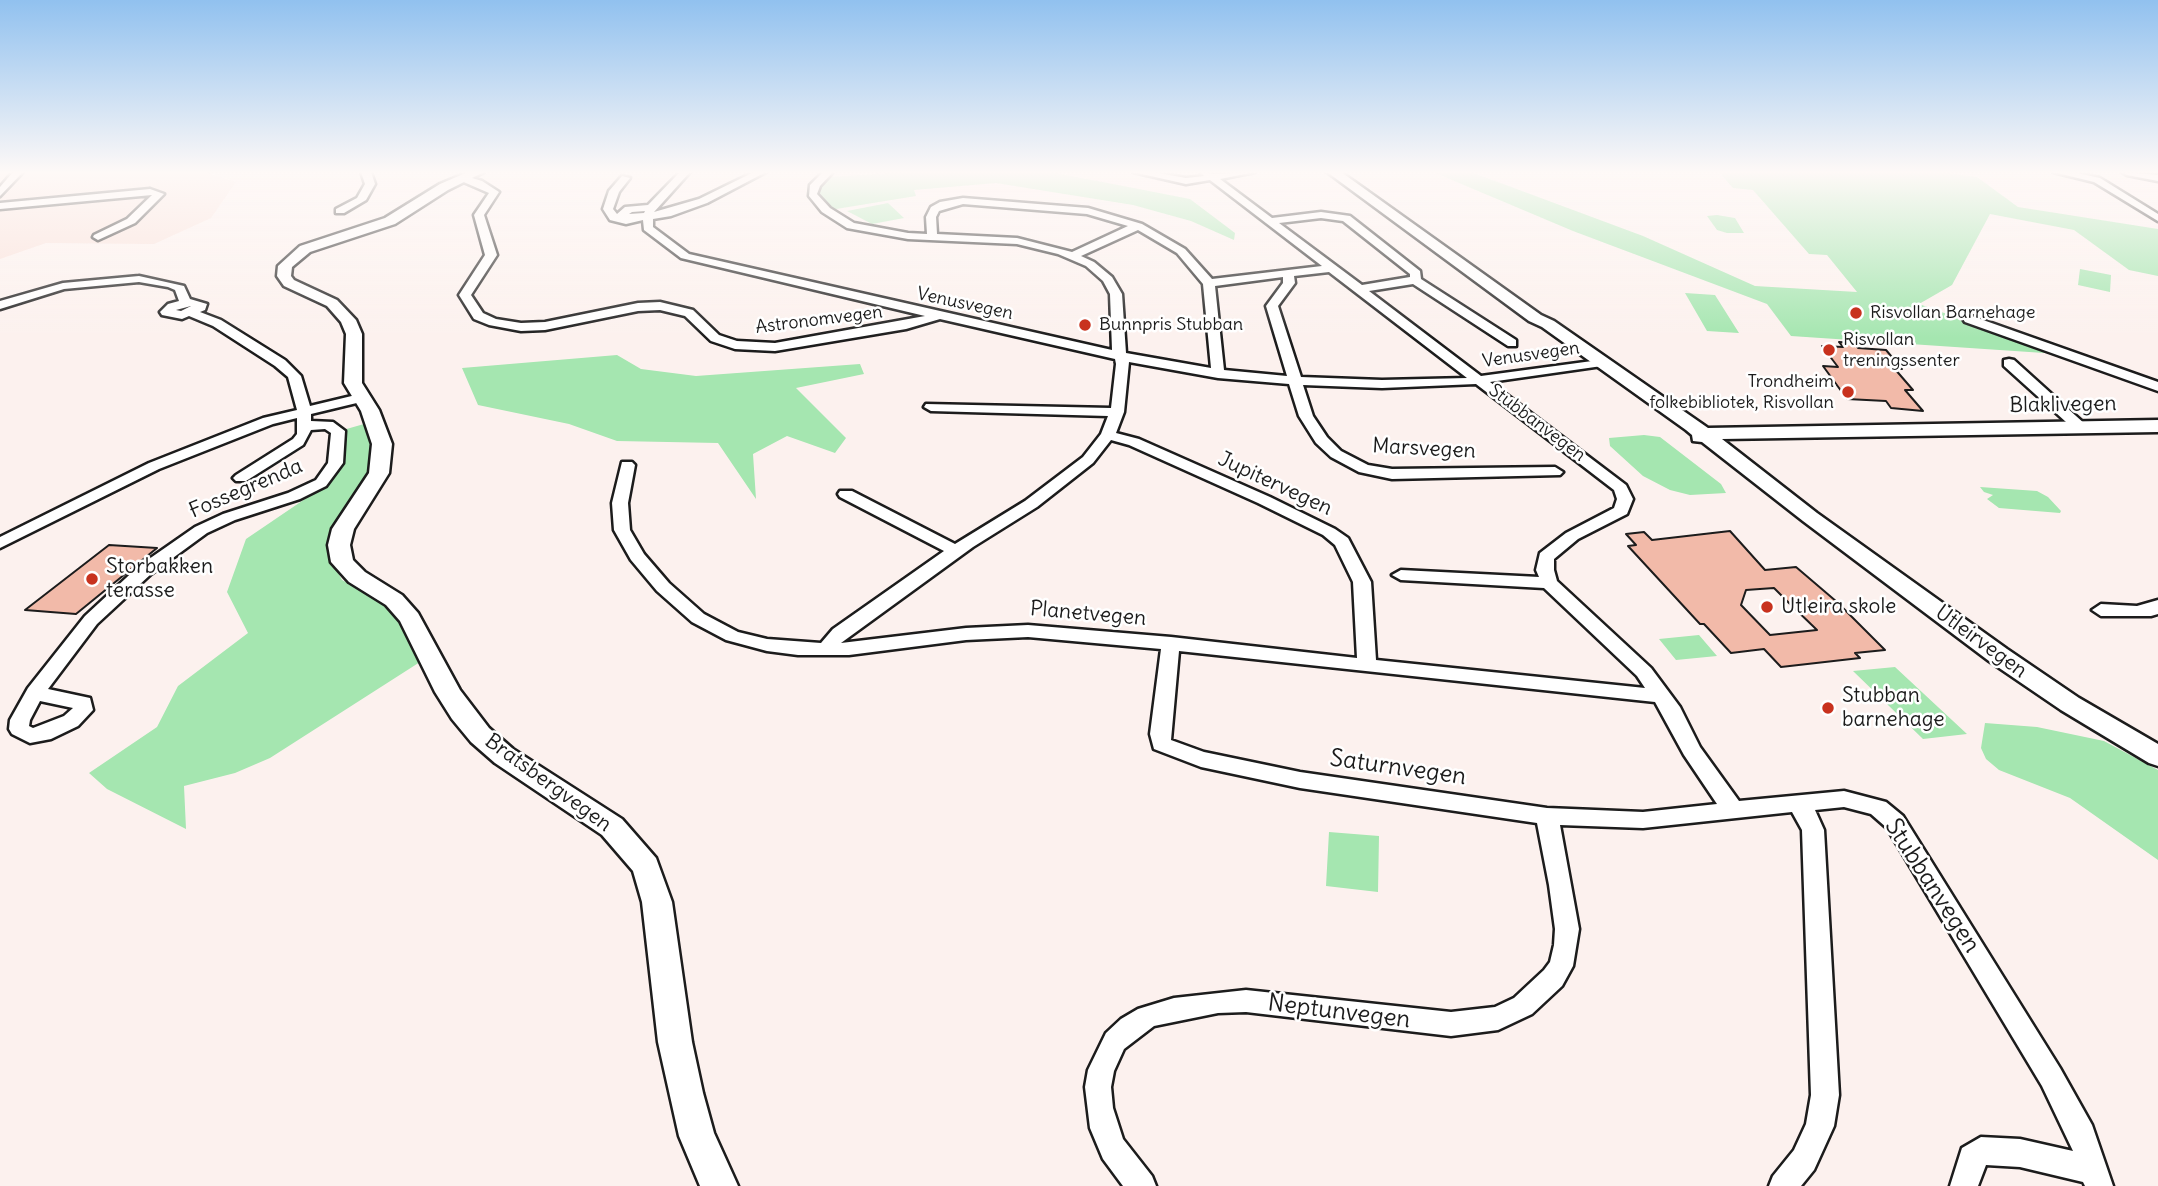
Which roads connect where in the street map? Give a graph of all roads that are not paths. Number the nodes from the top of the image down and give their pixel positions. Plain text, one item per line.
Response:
1 (118, 227) edge
2 (371, 227) edge
3 (483, 227) edge
4 (649, 227) edge
5 (856, 227) edge
6 (932, 227) edge
7 (1135, 227) edge
8 (1140, 227) edge
9 (1280, 227) edge
10 (1358, 227) edge
11 (1410, 227) edge
12 (98, 237) dead end
13 (932, 237) junction
14 (1073, 256) junction
15 (1332, 268) junction
16 (1287, 274) junction
17 (1415, 280) junction
18 (1209, 284) junction
19 (1361, 289) junction
20 (0, 305) edge
21 (938, 316) junction
22 (1969, 319) dead end
23 (1512, 344) dead end
24 (1120, 356) junction
25 (1597, 363) junction
26 (2009, 363) dead end
27 (1218, 374) junction
28 (1480, 380) junction
29 (1297, 383) junction
30 (2158, 387) edge
31 (360, 398) junction
32 (931, 407) dead end
33 (1117, 412) junction
34 (303, 419) junction
35 (2158, 426) edge
36 (2081, 428) junction
37 (1969, 430) joint
38 (1108, 435) junction
39 (1705, 440) junction
40 (627, 465) dead end
41 (1555, 472) dead end
42 (241, 478) dead end
43 (846, 494) dead end
44 (0, 543) edge
45 (956, 551) junction
46 (1401, 576) dead end
47 (1549, 583) junction
48 (2158, 606) edge
49 (2101, 610) dead end
50 (1171, 643) junction
51 (826, 649) junction
52 (1367, 665) junction
53 (35, 692) dead end
54 (1662, 696) junction
55 (2158, 756) edge
56 (1798, 805) junction
57 (1733, 810) junction
58 (1547, 816) junction
59 (2096, 1178) edge
60 (719, 1186) edge
61 (1142, 1186) edge
62 (1783, 1186) edge
63 (1964, 1186) edge

1 - 12 street
2 - 31 main road, Bratsbergvegen
3 - 21 street, Astronomvegen
4 - 21 street, Venusvegen
5 - 13 street
6 - 13 street
7 - 14 street
8 - 18 street
9 - 15 street, Stubbanvegen
10 - 17 street
11 - 25 main road, Utleirvegen
13 - 14 street
14 - 24 street
15 - 16 street
15 - 19 street, Stubbanvegen
16 - 18 street
16 - 29 street
17 - 19 street
17 - 23 street
18 - 27 street
19 - 28 street, Stubbanvegen
20 - 34 street
21 - 24 street, Venusvegen
22 - 30 street
24 - 27 street, Venusvegen
24 - 33 street
25 - 28 street, Venusvegen
25 - 39 main road, Utleirvegen
26 - 36 street
27 - 29 street, Venusvegen
28 - 29 street, Venusvegen
28 - 47 street, Stubbanvegen
29 - 41 street, Marsvegen
31 - 34 street, Fossegrenda
31 - 60 main road, Bratsbergvegen
32 - 33 street
33 - 38 street
34 - 42 street, Fossegrenda
34 - 44 street, Fossegrenda
34 - 53 street, Fossegrenda
35 - 36 main road, Blaklivegen
36 - 37 main road, Blaklivegen
37 - 39 main road, Blaklivegen
38 - 45 street
38 - 52 street, Jupitervegen
39 - 55 main road, Utleirvegen
40 - 51 street, Planetvegen
43 - 45 street
45 - 51 street
46 - 47 street
47 - 54 street
48 - 49 street
50 - 51 street, Planetvegen
50 - 52 street, Planetvegen
50 - 58 street, Saturnvegen
52 - 54 street, Planetvegen
54 - 57 street
56 - 57 street, Stubbanvegen
56 - 59 street, Stubbanvegen
56 - 62 street
57 - 58 street, Saturnvegen
58 - 61 street, Neptunvegen
59 - 63 street, Stubbanvegen

